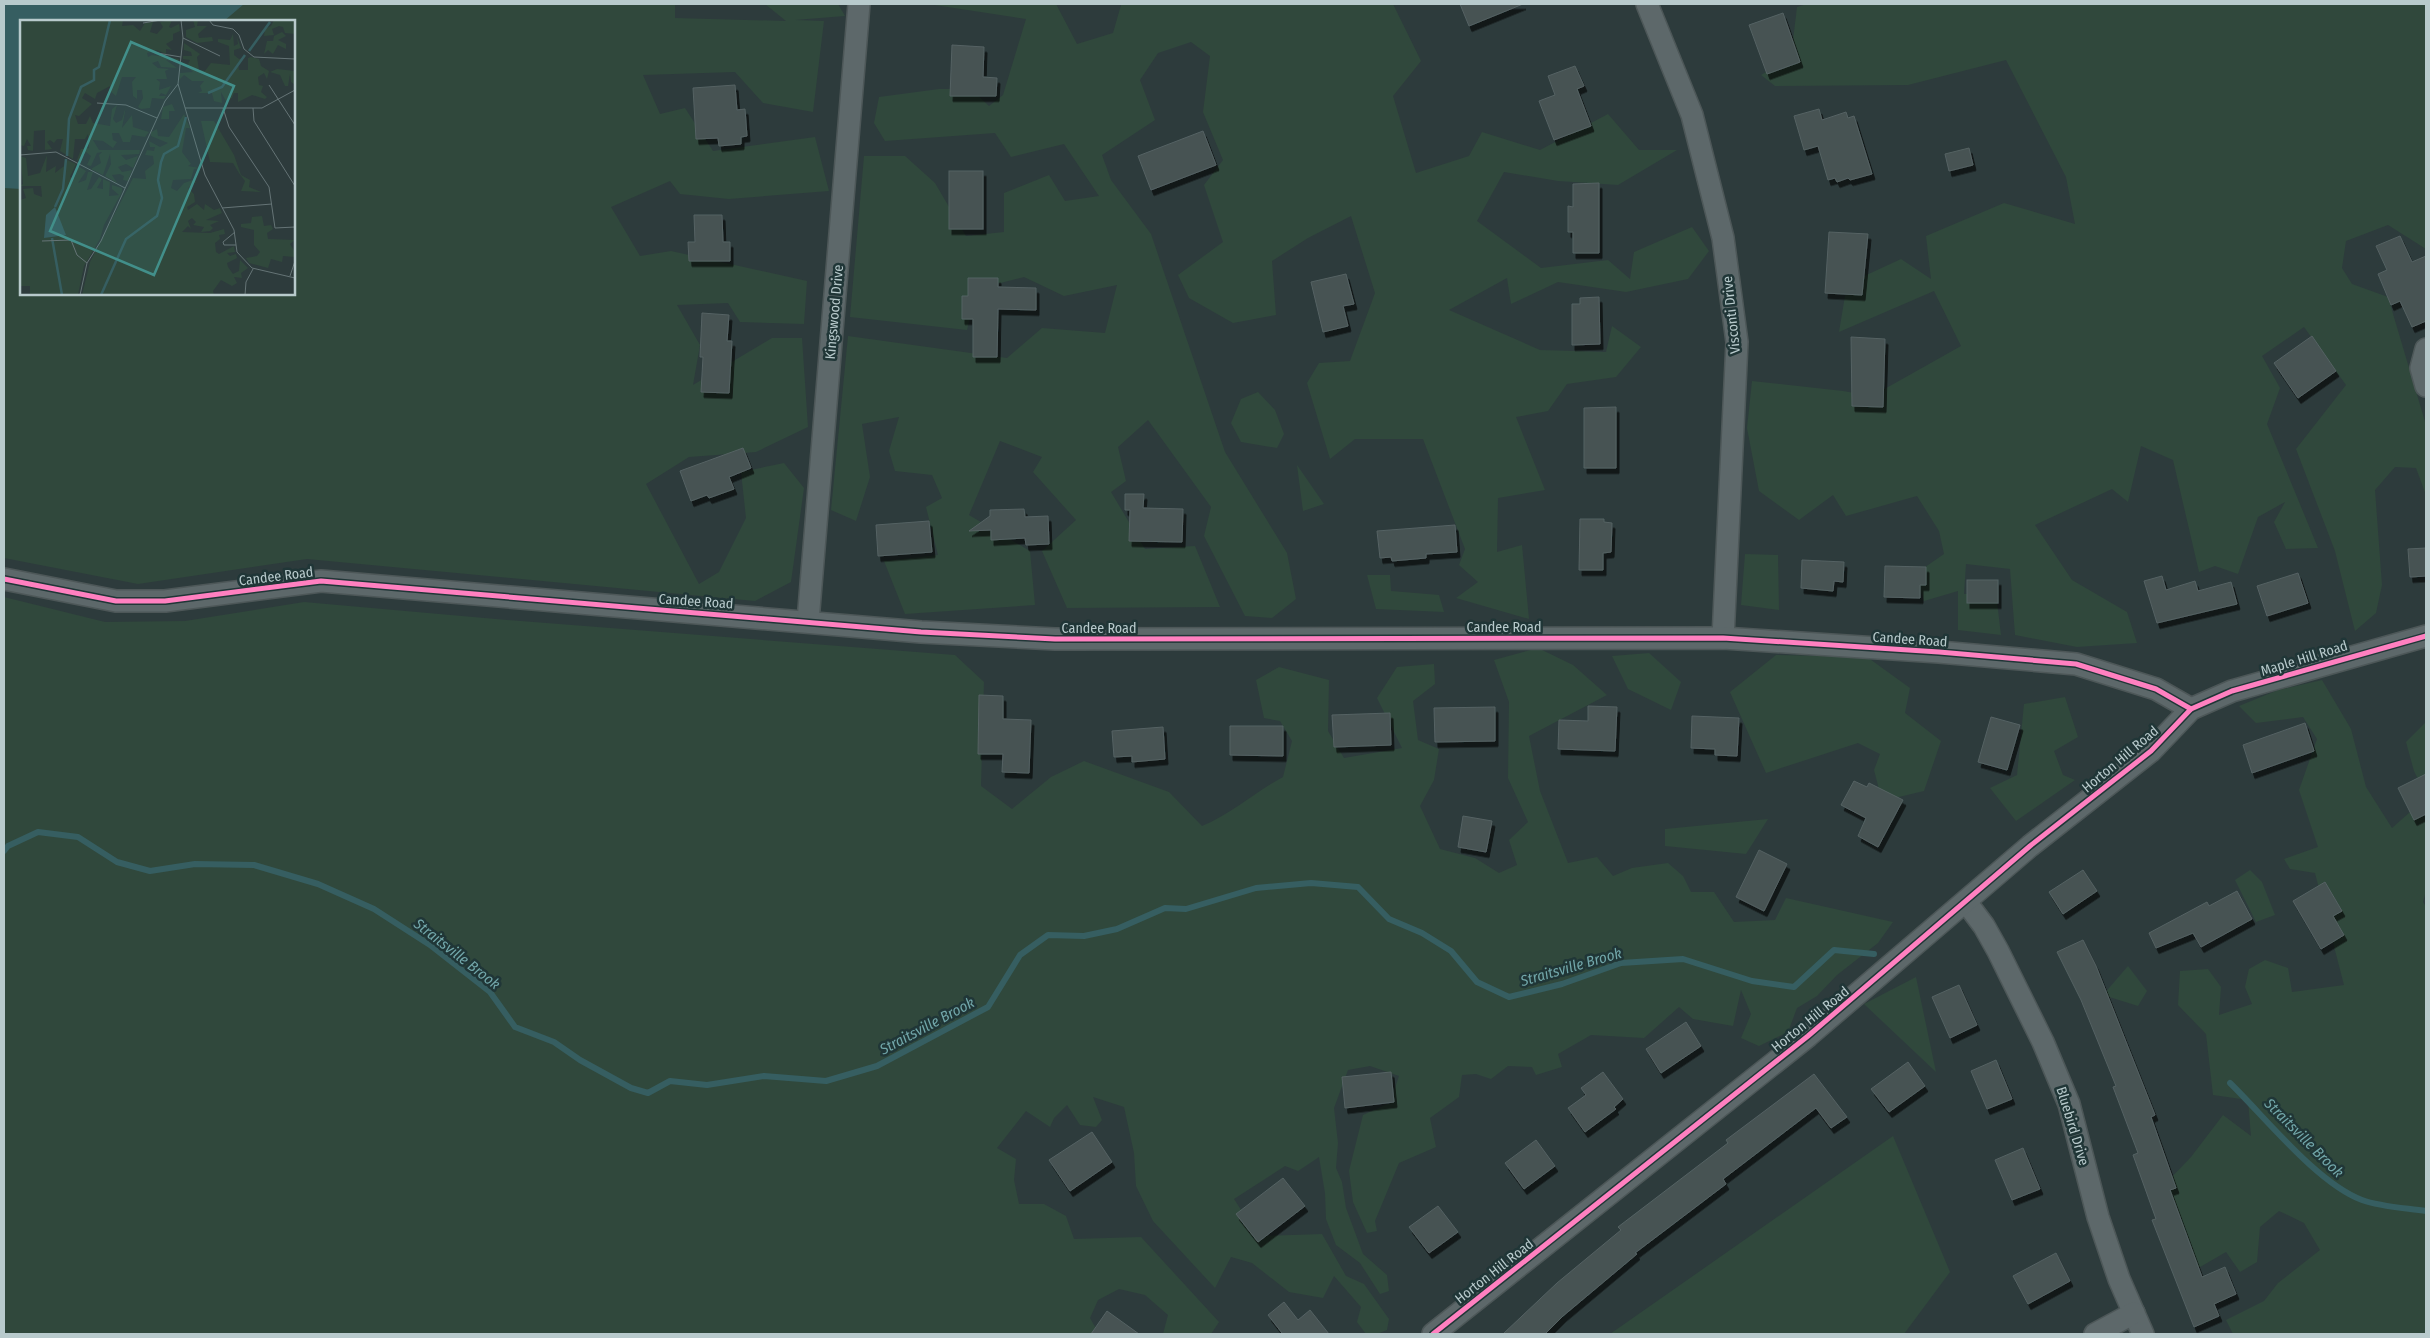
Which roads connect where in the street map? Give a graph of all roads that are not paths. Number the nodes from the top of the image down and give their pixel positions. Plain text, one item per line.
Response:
1 (859, 4) edge
2 (1647, 4) edge
3 (2426, 350) edge
4 (2426, 386) edge
5 (4, 579) edge
6 (808, 621) junction
7 (2426, 636) edge
8 (1723, 638) junction
9 (2191, 709) junction
10 (1966, 902) junction
11 (2134, 1313) junction
12 (1433, 1334) edge
13 (2095, 1334) edge
14 (2144, 1334) edge

1 - 6 street, Kingswood Drive
2 - 8 street, Visconti Drive
3 - 4 street
5 - 6 street, Candee Road
6 - 8 street, Candee Road
7 - 9 street, Maple Hill Road
8 - 9 street, Candee Road
9 - 10 street, Horton Hill Road
10 - 11 street, Bluebird Drive
10 - 12 street, Horton Hill Road
11 - 13 street
11 - 14 street, Bluebird Drive

